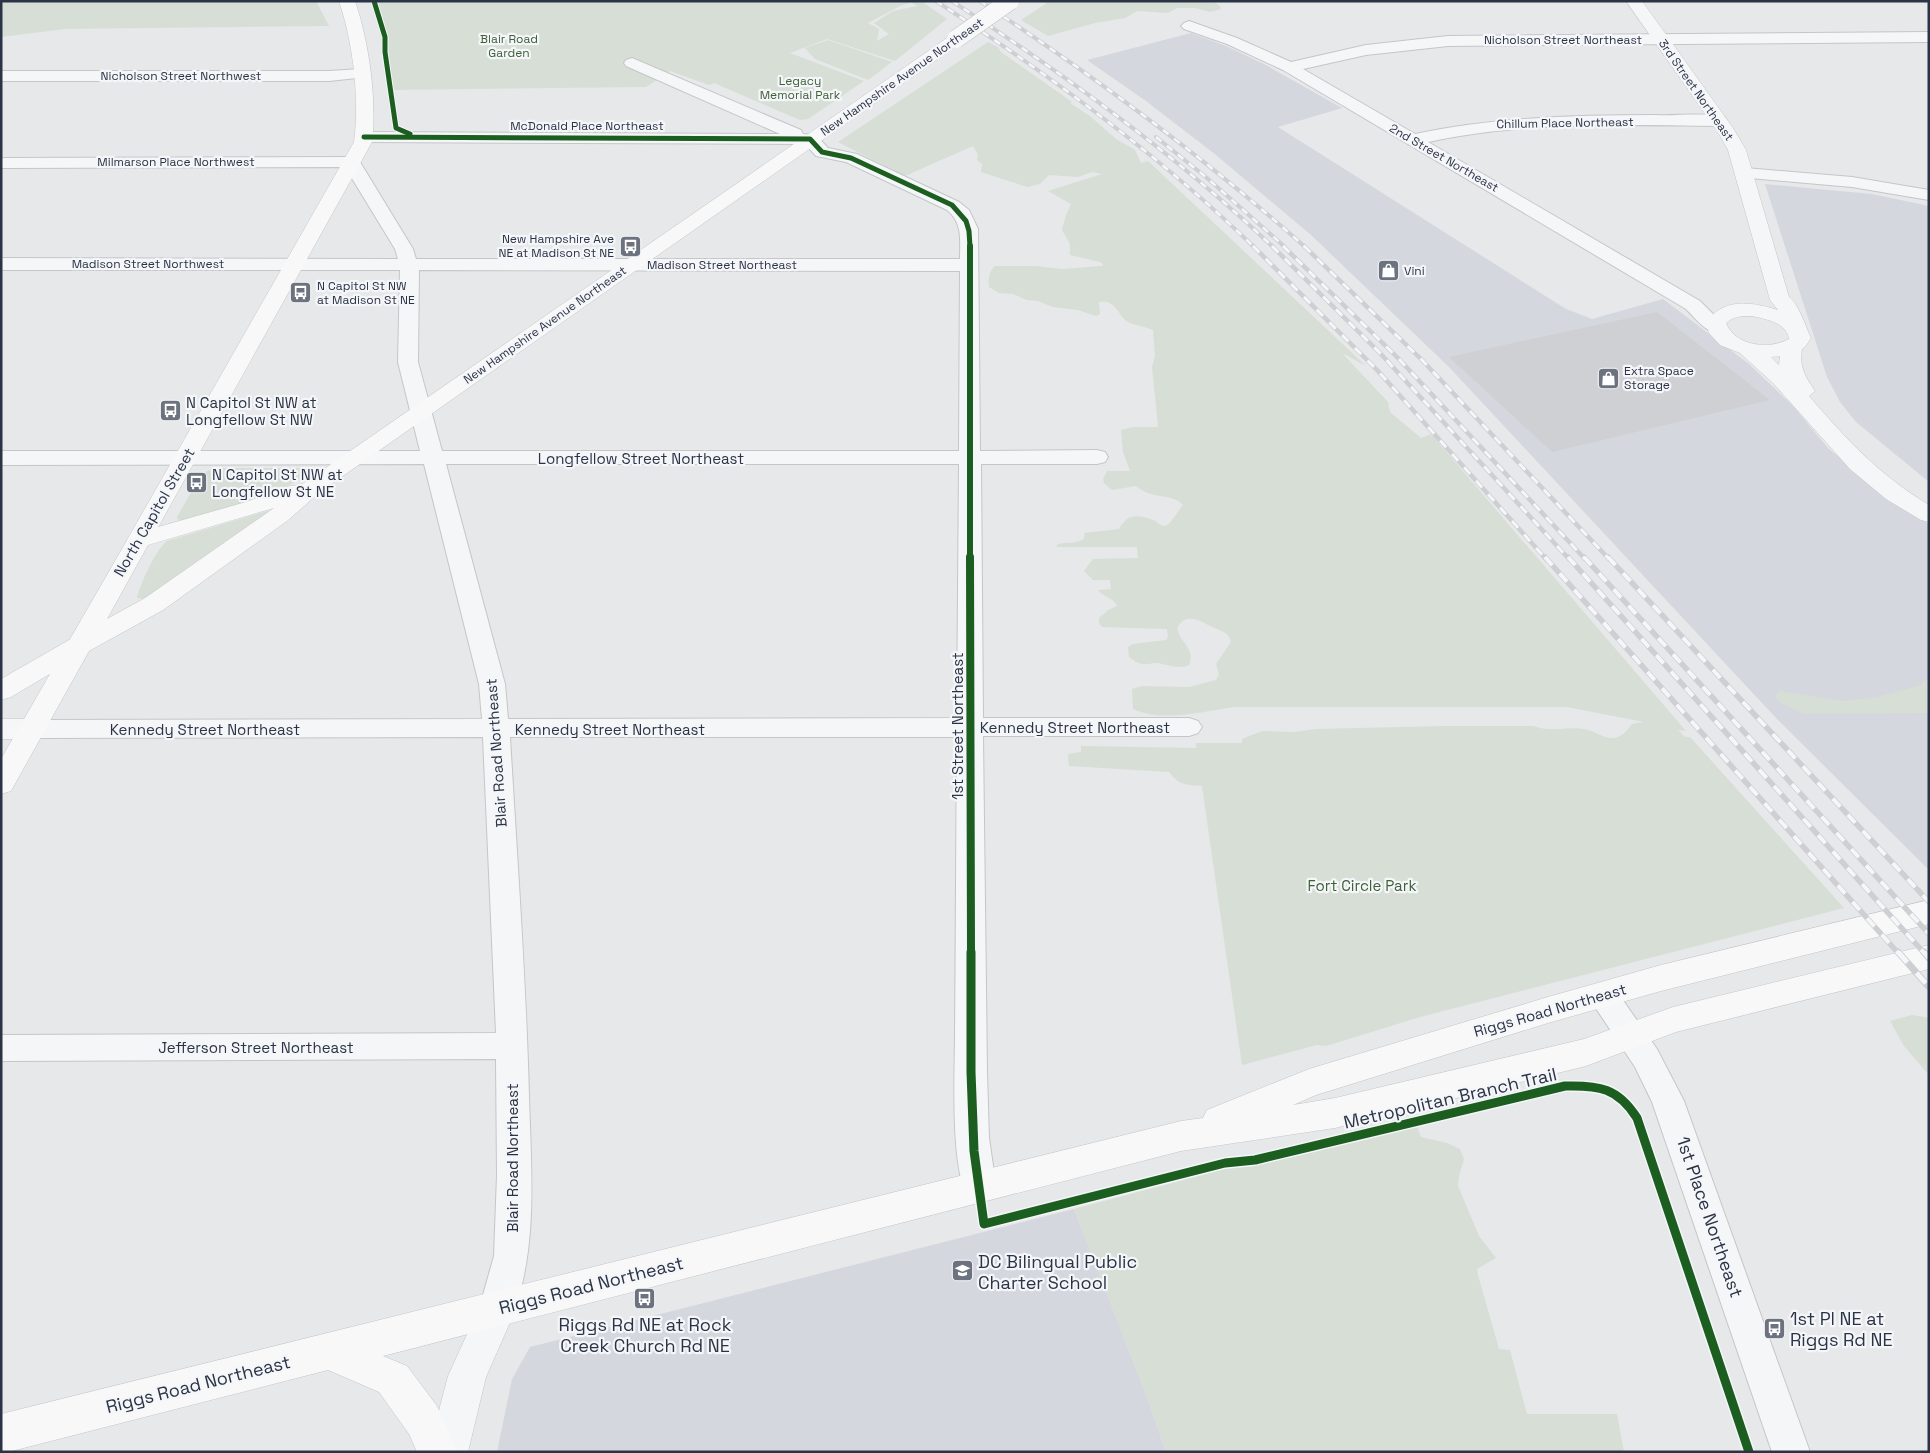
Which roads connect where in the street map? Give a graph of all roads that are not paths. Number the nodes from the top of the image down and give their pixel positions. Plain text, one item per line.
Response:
1 (347, 1) edge
2 (1010, 1) edge
3 (1634, 1) edge
4 (1189, 26) dead end
5 (1929, 37) edge
6 (1661, 39) junction
7 (632, 63) dead end
8 (1289, 67) junction
9 (360, 74) junction
10 (1, 76) edge
11 (1719, 121) junction
12 (364, 137) junction
13 (810, 140) junction
14 (1413, 140) junction
15 (1, 162) edge
16 (351, 162) junction
17 (1746, 173) junction
18 (1929, 194) edge
19 (1, 264) edge
20 (294, 264) junction
21 (409, 265) junction
22 (632, 265) junction
23 (970, 265) junction
24 (1780, 300) junction
25 (1693, 305) junction
26 (1742, 311) junction
27 (1793, 325) junction
28 (1717, 328) junction
29 (1747, 348) junction
30 (1792, 348) junction
31 (423, 411) junction
32 (1, 458) edge
33 (185, 458) junction
34 (354, 458) junction
35 (434, 458) junction
36 (971, 458) junction
37 (1098, 458) dead end
38 (312, 487) junction
39 (1929, 496) edge
40 (1929, 515) edge
41 (139, 540) junction
42 (78, 646) junction
43 (1, 691) edge
44 (1188, 727) dead end
45 (496, 728) junction
46 (971, 728) junction
47 (1, 729) edge
48 (32, 729) junction
49 (1, 784) edge
50 (1929, 912) edge
51 (1929, 957) edge
52 (1602, 995) junction
53 (1631, 1036) junction
54 (512, 1046) junction
55 (1, 1048) edge
56 (1181, 1136) junction
57 (979, 1186) junction
58 (497, 1309) junction
59 (329, 1351) junction
60 (1, 1434) edge
61 (437, 1452) edge
62 (448, 1452) edge
63 (1791, 1452) edge

1 - 9 main road
2 - 13 main road, New Hampshire Avenue Northeast, bridge
3 - 6 street, 3rd Street Northeast
4 - 8 street, 2nd Street Northeast
5 - 6 street, Nicholson Street Northeast
6 - 8 street, Nicholson Street Northeast
6 - 11 street, 3rd Street Northeast
7 - 13 street
8 - 14 street, 2nd Street Northeast
9 - 10 street, Nicholson Street Northwest
9 - 12 main road
11 - 14 street, Chillum Place Northeast
11 - 17 street, 3rd Street Northeast
12 - 13 street, McDonald Place Northeast
12 - 16 main road, North Capitol Street
13 - 22 main road, New Hampshire Avenue Northeast
13 - 23 street, 1st Street Northeast
14 - 25 street, 2nd Street Northeast
15 - 16 street, Milmarson Place Northwest
16 - 20 main road, North Capitol Street
16 - 21 street, Blair Road Northeast
17 - 18 street
17 - 24 street, 3rd Street Northeast
19 - 20 street, Madison Street Northwest
20 - 21 street, Madison Street Northeast
20 - 33 main road, North Capitol Street
21 - 22 street, Madison Street Northeast
21 - 31 street, Blair Road Northeast
22 - 23 street, Madison Street Northeast
22 - 31 main road, New Hampshire Avenue Northeast
23 - 36 street, 1st Street Northeast
24 - 26 street
24 - 27 street, 3rd Street Northeast
25 - 26 street, 2nd Street Northeast
25 - 28 street, 2nd Street Northeast
26 - 27 street
26 - 28 street
27 - 30 street, 3rd Street Northeast
28 - 29 street
29 - 30 street
29 - 40 street
30 - 39 street
31 - 34 main road, New Hampshire Avenue Northeast
31 - 35 street, Blair Road Northeast
32 - 33 street, Longfellow Street Northeast
33 - 34 street, Longfellow Street Northeast
33 - 41 main road, North Capitol Street
34 - 35 street, Longfellow Street Northeast
34 - 38 main road, New Hampshire Avenue Northeast
35 - 36 street, Longfellow Street Northeast
35 - 45 street, Blair Road Northeast
36 - 37 street, Longfellow Street Northeast
36 - 46 street, 1st Street Northeast
38 - 41 main road
38 - 42 main road, New Hampshire Avenue Northeast
41 - 42 main road, North Capitol Street
42 - 43 main road, New Hampshire Avenue Northeast
42 - 48 main road, North Capitol Street
44 - 46 street, Kennedy Street Northeast
45 - 46 street, Kennedy Street Northeast
45 - 48 street, Kennedy Street Northeast
45 - 54 street, Blair Road Northeast
46 - 57 street, 1st Street Northeast
47 - 48 street
48 - 49 main road, North Capitol Street
50 - 52 main road, Riggs Road Northeast
51 - 53 main road, Riggs Road Northeast
52 - 53 street, 1st Place Northeast
52 - 56 main road, Riggs Road Northeast
53 - 56 main road, Riggs Road Northeast
53 - 63 street, 1st Place Northeast
54 - 55 street, Jefferson Street Northeast
54 - 58 street, Blair Road Northeast
56 - 57 main road, Riggs Road Northeast
57 - 58 main road, Riggs Road Northeast
58 - 59 main road, Riggs Road Northeast
58 - 62 street
59 - 60 main road, Riggs Road Northeast
59 - 61 main road

